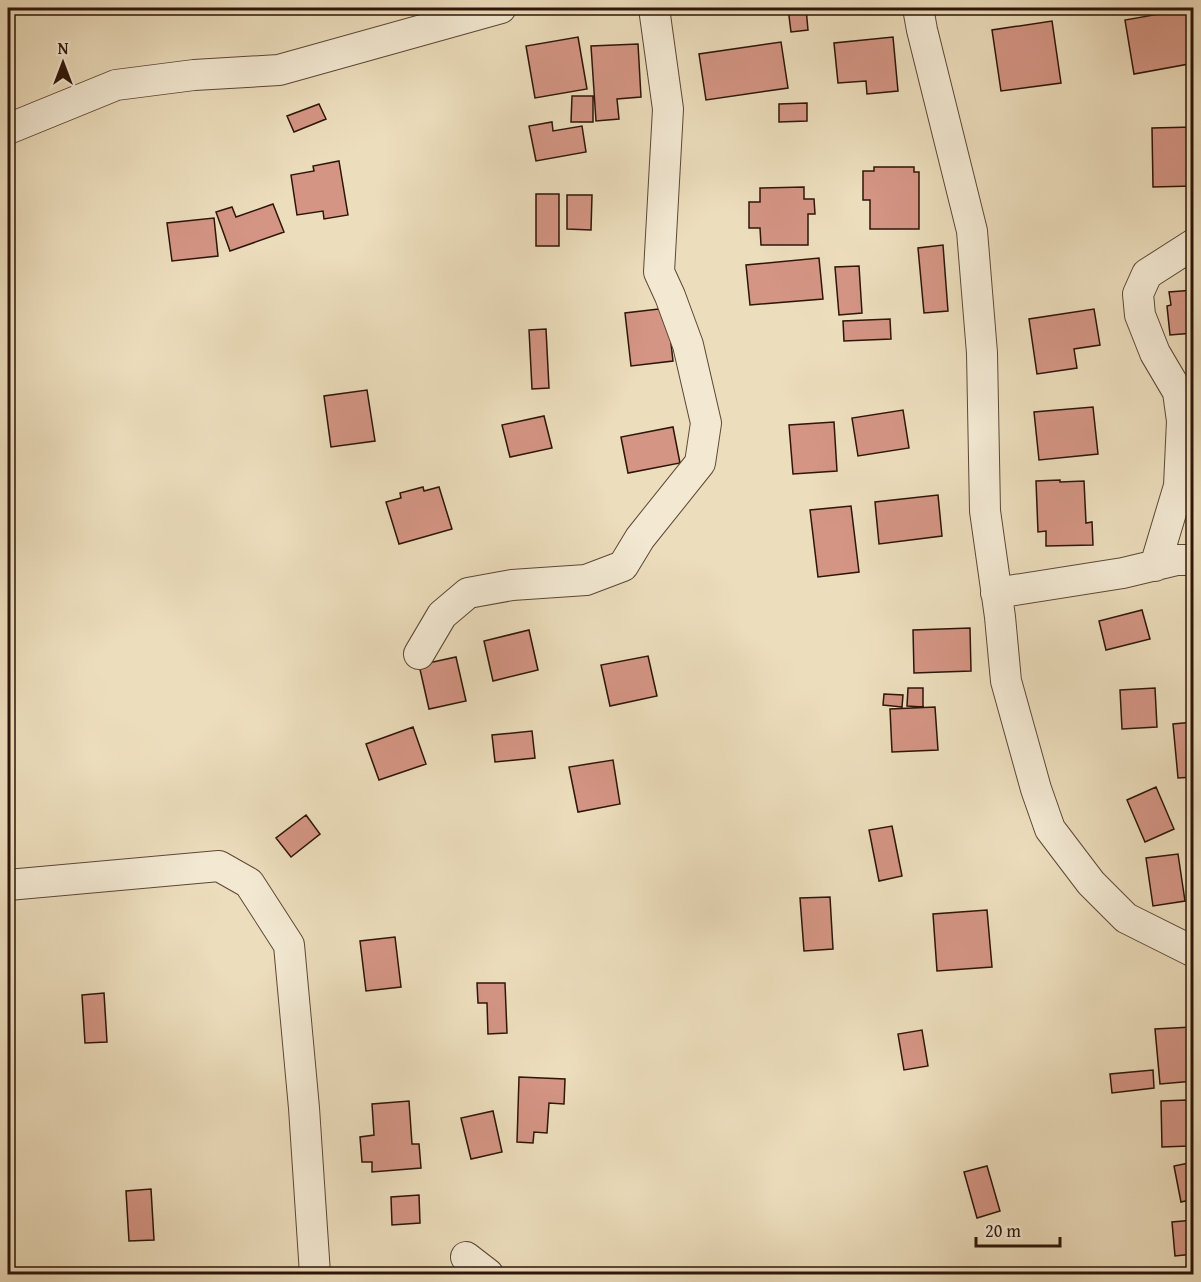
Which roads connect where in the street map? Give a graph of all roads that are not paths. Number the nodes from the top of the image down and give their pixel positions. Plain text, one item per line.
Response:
1 (501, 8) edge
2 (654, 8) edge
3 (918, 8) edge
4 (8, 129) edge
5 (1194, 244) edge
6 (1194, 560) edge
7 (1155, 566) junction
8 (996, 593) junction
9 (418, 654) dead end
10 (8, 885) edge
11 (1194, 952) edge
12 (315, 1275) edge

1 - 4 street
2 - 9 street
3 - 8 street
5 - 7 street
6 - 7 street
7 - 8 street
8 - 11 street
10 - 12 street

